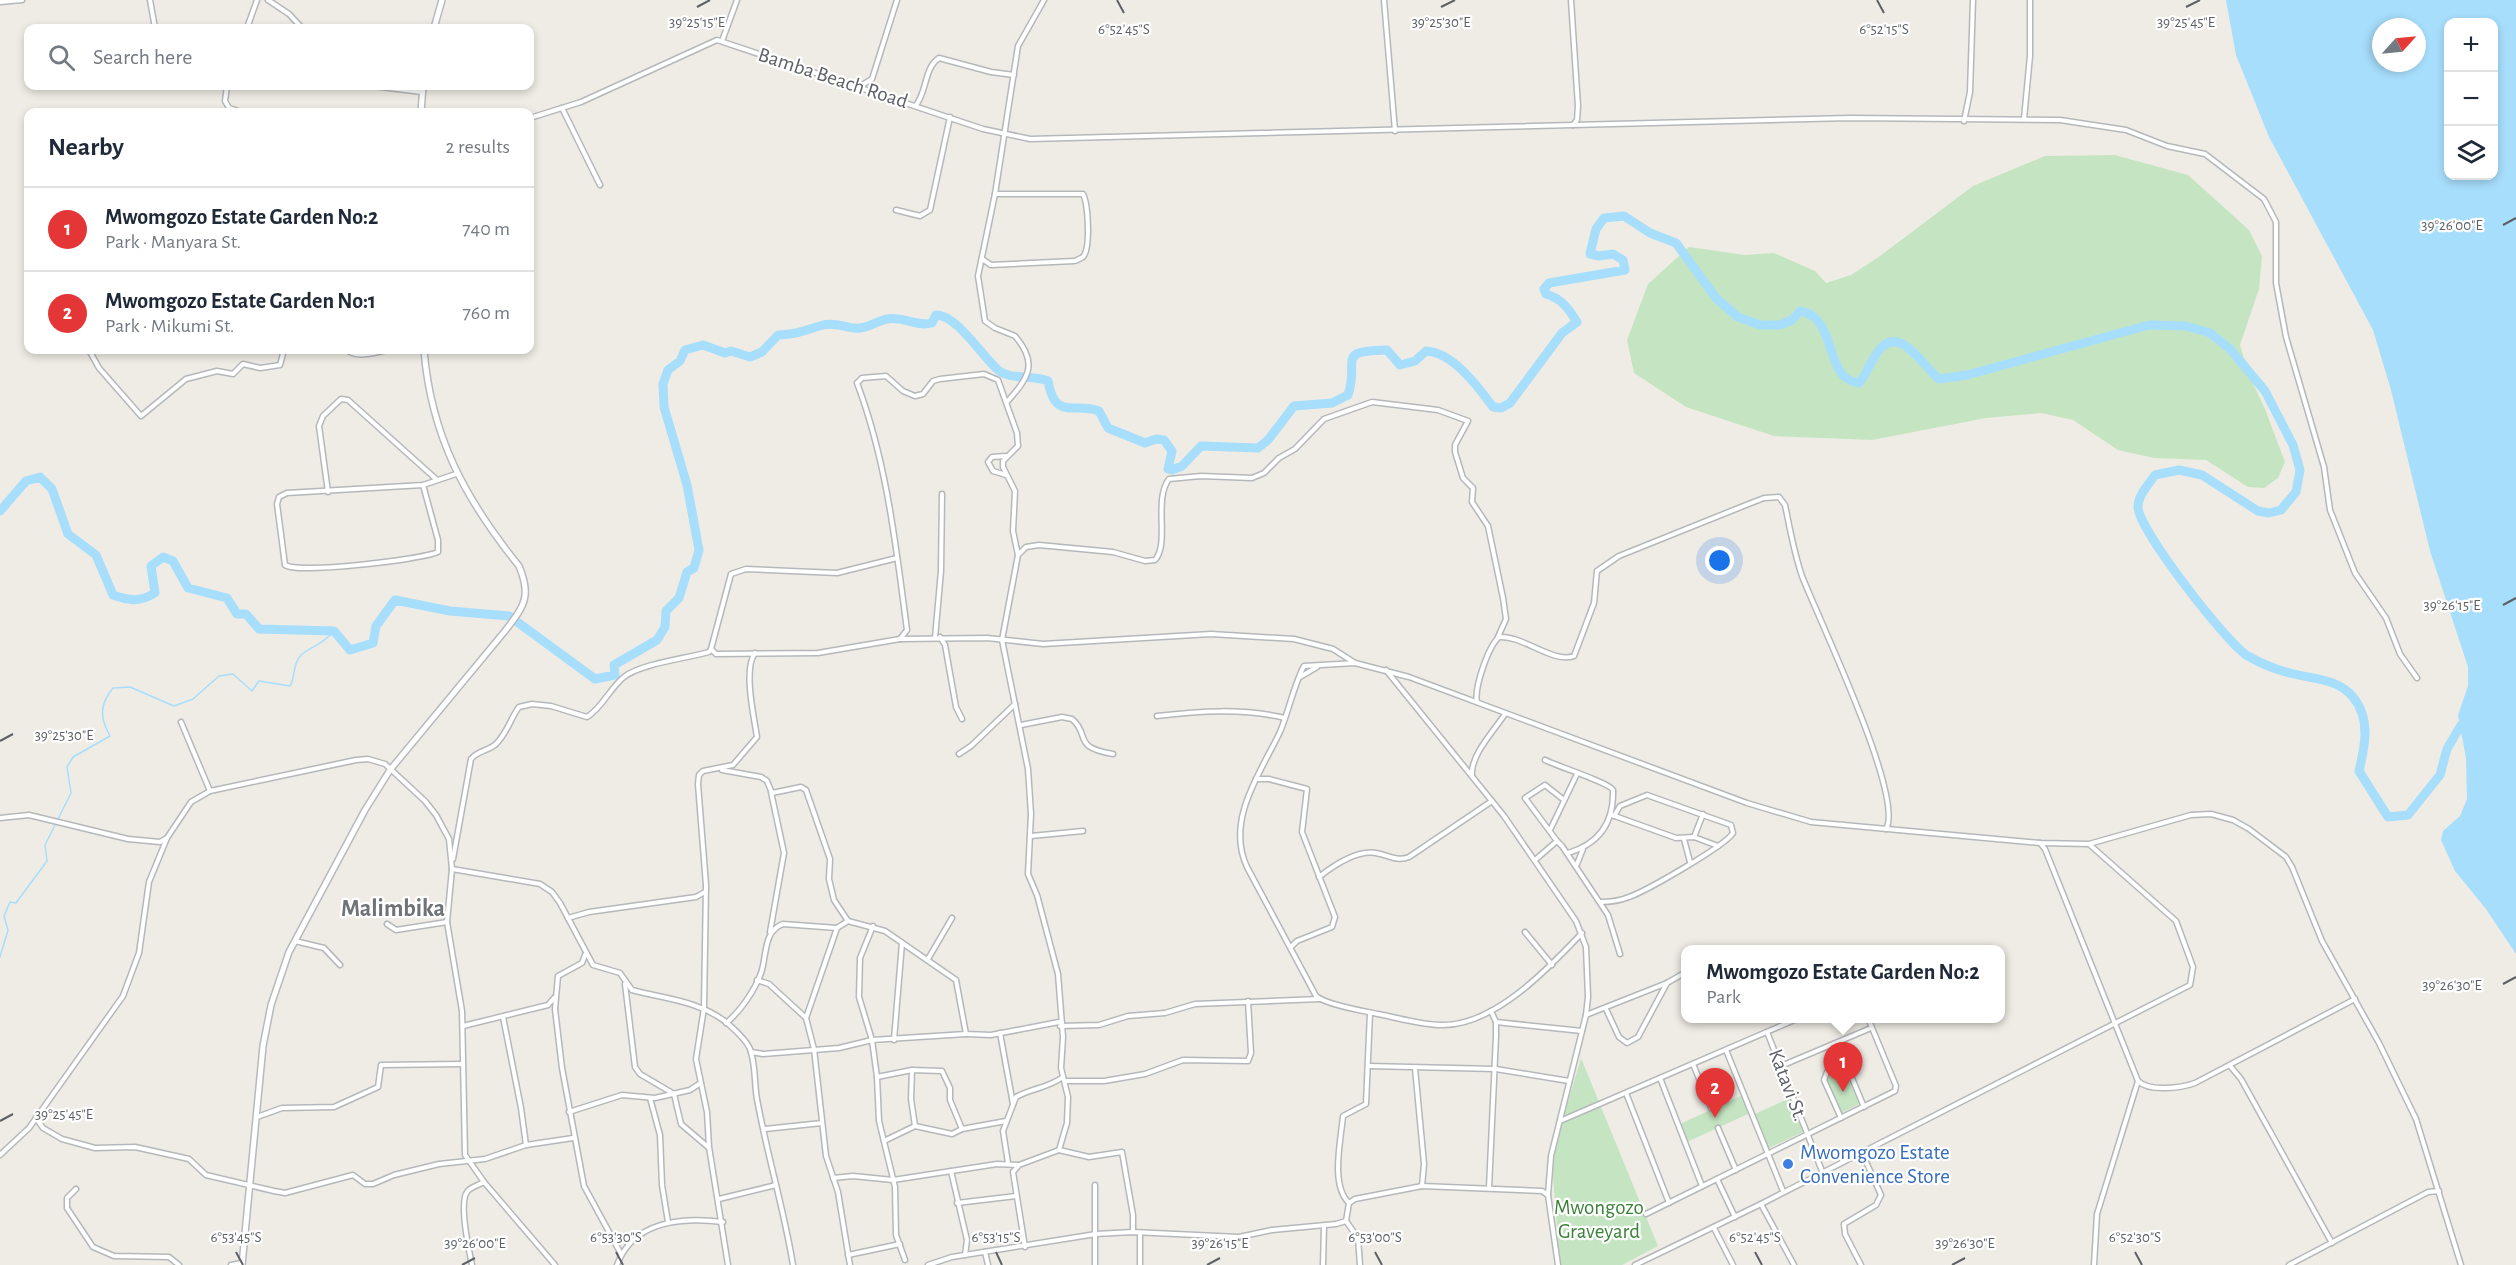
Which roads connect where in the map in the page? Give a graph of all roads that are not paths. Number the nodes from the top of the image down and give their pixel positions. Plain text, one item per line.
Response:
1 (22, 0) edge
2 (150, 0) edge
3 (257, 0) edge
4 (268, 0) edge
5 (442, 0) edge
6 (737, 0) edge
7 (897, 0) edge
8 (1044, 0) edge
9 (1384, 0) edge
10 (1571, 0) edge
11 (1973, 0) edge
12 (2030, 0) edge
13 (0, 2) edge
14 (154, 24) edge
15 (248, 24) edge
16 (298, 24) edge
17 (435, 24) edge
18 (722, 41) junction
19 (1014, 75) junction
20 (858, 87) junction
21 (226, 90) edge
22 (423, 90) edge
23 (916, 105) junction
24 (229, 108) edge
25 (421, 108) edge
26 (562, 108) junction
27 (534, 117) edge
28 (950, 117) junction
29 (2024, 119) junction
30 (1964, 121) junction
31 (1573, 125) junction
32 (1395, 131) junction
33 (1005, 135) junction
34 (600, 185) dead end
35 (995, 194) junction
36 (896, 210) dead end
37 (982, 258) junction
38 (91, 354) edge
39 (283, 354) edge
40 (424, 354) edge
41 (1007, 403) junction
42 (1006, 456) junction
43 (456, 474) junction
44 (1007, 475) junction
45 (436, 479) junction
46 (423, 485) junction
47 (328, 492) junction
48 (942, 494) dead end
49 (1018, 555) junction
50 (897, 558) junction
51 (937, 630) junction
52 (1498, 637) junction
53 (934, 638) junction
54 (941, 638) junction
55 (900, 639) junction
56 (1002, 640) junction
57 (711, 649) junction
58 (755, 652) junction
59 (1355, 663) junction
60 (1318, 666) junction
61 (1385, 670) junction
62 (1300, 677) junction
63 (2417, 678) dead end
64 (1476, 695) junction
65 (1468, 699) junction
66 (1477, 703) junction
67 (1015, 704) junction
68 (1505, 714) junction
69 (1157, 716) dead end
70 (1285, 718) junction
71 (962, 719) dead end
72 (181, 722) dead end
73 (1021, 725) junction
74 (959, 754) dead end
75 (1113, 754) dead end
76 (1545, 760) dead end
77 (390, 770) junction
78 (720, 770) junction
79 (1577, 774) junction
80 (1256, 779) junction
81 (1473, 779) junction
82 (210, 792) junction
83 (771, 792) junction
84 (1564, 800) junction
85 (1492, 801) junction
86 (1703, 814) junction
87 (1612, 815) junction
88 (0, 818) edge
89 (1886, 829) junction
90 (1083, 831) dead end
91 (1550, 831) junction
92 (1031, 836) junction
93 (1694, 837) junction
94 (167, 838) junction
95 (1684, 839) junction
96 (1557, 841) junction
97 (2040, 843) junction
98 (2050, 843) junction
99 (2089, 844) junction
100 (1719, 846) junction
101 (1584, 849) junction
102 (2045, 849) junction
103 (1568, 853) junction
104 (1535, 860) junction
105 (453, 861) junction
106 (1690, 862) junction
107 (1577, 865) junction
108 (453, 869) junction
109 (1319, 877) junction
110 (706, 891) junction
111 (1601, 902) junction
112 (568, 918) junction
113 (952, 918) dead end
114 (848, 921) junction
115 (447, 922) junction
116 (387, 924) dead end
117 (873, 927) junction
118 (837, 928) junction
119 (1525, 932) dead end
120 (770, 933) junction
121 (1582, 933) junction
122 (295, 940) junction
123 (902, 943) junction
124 (1292, 946) junction
125 (1620, 954) dead end
126 (585, 955) junction
127 (928, 959) junction
128 (340, 965) dead end
129 (1552, 965) junction
130 (1681, 975) edge
131 (757, 980) junction
132 (1667, 983) junction
133 (625, 984) junction
134 (555, 998) junction
135 (1320, 999) junction
136 (2355, 999) junction
137 (1248, 1001) junction
138 (704, 1008) junction
139 (1606, 1009) junction
140 (1491, 1011) junction
141 (1370, 1012) junction
142 (1586, 1015) junction
143 (503, 1017) junction
144 (806, 1018) junction
145 (1496, 1022) junction
146 (726, 1023) junction
147 (1788, 1023) edge
148 (1870, 1023) edge
149 (2116, 1023) junction
150 (1060, 1024) junction
151 (463, 1026) junction
152 (1871, 1028) junction
153 (1582, 1031) junction
154 (1767, 1032) junction
155 (1000, 1033) junction
156 (966, 1034) junction
157 (872, 1040) junction
158 (894, 1040) junction
159 (814, 1049) junction
160 (1726, 1050) junction
161 (751, 1052) junction
162 (462, 1064) junction
163 (1693, 1064) junction
164 (1368, 1066) junction
165 (1781, 1066) junction
166 (2231, 1066) junction
167 (1415, 1068) junction
168 (1496, 1069) junction
169 (912, 1070) junction
170 (877, 1077) junction
171 (1659, 1078) junction
172 (1064, 1079) junction
173 (1569, 1081) junction
174 (2138, 1081) junction
175 (699, 1084) junction
176 (674, 1094) junction
177 (1626, 1094) junction
178 (650, 1098) junction
179 (1013, 1105) junction
180 (1864, 1107) junction
181 (1710, 1108) dead end
182 (569, 1112) junction
183 (257, 1117) junction
184 (36, 1118) junction
185 (1841, 1118) junction
186 (1006, 1121) junction
187 (1559, 1122) junction
188 (822, 1124) junction
189 (915, 1126) junction
190 (1718, 1128) dead end
191 (765, 1129) junction
192 (962, 1129) junction
193 (1807, 1134) junction
194 (573, 1138) junction
195 (884, 1141) junction
196 (526, 1145) junction
197 (709, 1147) junction
198 (1059, 1150) junction
199 (1862, 1153) junction
200 (1768, 1154) junction
201 (0, 1155) edge
202 (467, 1160) junction
203 (1008, 1163) junction
204 (1019, 1165) junction
205 (1736, 1170) junction
206 (1822, 1171) junction
207 (951, 1172) junction
208 (833, 1178) junction
209 (1717, 1179) junction
210 (893, 1180) junction
211 (484, 1182) junction
212 (251, 1185) junction
213 (777, 1185) junction
214 (1095, 1185) dead end
215 (1422, 1186) junction
216 (1702, 1186) junction
217 (1489, 1188) junction
218 (76, 1189) dead end
219 (1783, 1191) junction
220 (2439, 1191) junction
221 (1548, 1195) junction
222 (1016, 1196) junction
223 (719, 1199) junction
224 (957, 1203) junction
225 (1349, 1203) junction
226 (1670, 1203) junction
227 (1761, 1204) junction
228 (1646, 1214) dead end
229 (1735, 1217) junction
230 (1346, 1221) junction
231 (668, 1222) junction
232 (723, 1222) junction
233 (1324, 1226) junction
234 (1714, 1228) junction
235 (1133, 1232) junction
236 (1140, 1233) junction
237 (1096, 1234) junction
238 (2332, 1243) junction
239 (900, 1244) junction
240 (1025, 1247) junction
241 (985, 1252) junction
242 (621, 1254) junction
243 (848, 1255) junction
244 (965, 1255) junction
245 (905, 1260) dead end
246 (242, 1264) edge
247 (179, 1265) edge
248 (231, 1265) edge
249 (472, 1265) edge
250 (555, 1265) edge
251 (617, 1265) edge
252 (728, 1265) edge
253 (793, 1265) edge
254 (850, 1265) edge
255 (928, 1265) edge
256 (988, 1265) edge
257 (1095, 1265) edge
258 (1140, 1265) edge
259 (1323, 1265) edge
260 (1360, 1265) edge
261 (1558, 1265) edge
262 (1635, 1265) edge
263 (1733, 1265) edge
264 (1794, 1265) edge
265 (1861, 1265) edge
266 (2094, 1265) edge
267 (2289, 1265) edge
268 (2462, 1265) edge

1 - 13 street
2 - 14 street
3 - 15 street
4 - 16 street
5 - 17 main road
6 - 18 street
7 - 20 street
8 - 19 street
9 - 32 street
10 - 31 street
11 - 30 street
12 - 29 street
18 - 20 street, Bamba Beach Road
18 - 26 street
19 - 23 street
19 - 33 street
20 - 23 street, Bamba Beach Road
21 - 24 street
22 - 25 main road
23 - 28 street, Bamba Beach Road
26 - 27 street
26 - 34 street
28 - 33 street, Bamba Beach Road
28 - 36 street
29 - 30 street, Bamba Beach Road
29 - 63 street, Bamba Beach Road
30 - 31 street, Bamba Beach Road
31 - 32 street, Bamba Beach Road
32 - 33 street, Bamba Beach Road
33 - 35 street
35 - 37 street
35 - 37 street
37 - 41 street
38 - 39 street
40 - 43 main road
41 - 42 street
41 - 50 street
42 - 44 street
42 - 44 street
43 - 45 street
43 - 77 main road
44 - 49 street
45 - 46 street
45 - 47 street
46 - 47 street
46 - 47 street
48 - 51 street
49 - 52 street
49 - 56 street
50 - 55 street
50 - 57 street
51 - 53 street
51 - 54 street
52 - 64 street
52 - 89 street
53 - 54 street
53 - 55 street
54 - 56 street
54 - 71 street
55 - 58 street
56 - 59 street
56 - 67 street
57 - 58 street
57 - 105 street
58 - 78 street
59 - 60 street
59 - 61 street
60 - 62 street
60 - 62 street
61 - 65 street
61 - 81 street
62 - 70 street
64 - 65 street
64 - 66 street
65 - 66 street
66 - 68 street
67 - 73 street
67 - 74 street
68 - 81 street
68 - 89 street
69 - 70 street
70 - 80 street
72 - 82 street
73 - 75 street
73 - 92 street
76 - 79 street
77 - 82 street
77 - 105 street
77 - 122 main road
78 - 83 street
78 - 110 street
79 - 84 street
79 - 87 street
80 - 109 street
80 - 124 street
81 - 85 street
82 - 94 street
83 - 114 street
83 - 120 street
84 - 91 street
84 - 91 street
85 - 104 street
85 - 109 street
86 - 87 street
86 - 93 street
86 - 100 street
87 - 95 street
87 - 101 street
88 - 94 street
89 - 97 street
90 - 92 street
91 - 96 street
92 - 150 street
93 - 95 street
93 - 100 street
94 - 184 street
95 - 106 street
96 - 103 street
96 - 104 street
97 - 98 street
97 - 102 street
98 - 99 street
98 - 102 street
99 - 136 street
99 - 149 street
100 - 106 street
101 - 103 street
101 - 107 street
102 - 149 street
103 - 107 street
104 - 121 street
105 - 108 street
106 - 111 street
107 - 111 street
108 - 112 street
108 - 115 street
109 - 124 street
110 - 112 street
110 - 138 street
111 - 125 street
112 - 126 street
113 - 127 street
114 - 117 street
114 - 118 street
115 - 116 street
115 - 151 street
117 - 123 street
117 - 157 street
118 - 120 street
118 - 144 street
119 - 129 street
120 - 131 street
121 - 129 street
121 - 142 street
122 - 128 street
122 - 183 main road
123 - 127 street
123 - 158 street
124 - 135 street
126 - 133 street
126 - 134 street
127 - 156 street
129 - 140 street
130 - 132 street
131 - 144 street
131 - 146 street
132 - 139 street
132 - 139 street
133 - 138 street
133 - 176 street
134 - 143 street
134 - 182 street
135 - 137 street
135 - 141 street
136 - 166 street
136 - 220 street
137 - 150 street
137 - 172 street
138 - 146 street
138 - 175 street
139 - 142 street
140 - 141 street
140 - 145 street
141 - 164 street
142 - 153 street
143 - 151 street
143 - 196 street
144 - 159 street
145 - 153 street
145 - 168 street
146 - 161 street
147 - 154 street
148 - 152 street
149 - 174 street
149 - 199 street
150 - 155 street
150 - 172 street
151 - 162 street
152 - 165 street
152 - 180 street
153 - 173 street
154 - 160 street
154 - 165 street, Katavi St.
155 - 156 street
155 - 179 street
156 - 158 street
157 - 158 street
157 - 159 street
157 - 170 street
159 - 161 street
159 - 188 street
160 - 163 street
160 - 200 street
161 - 191 street
162 - 183 street
162 - 202 street
163 - 171 street
163 - 181 street
164 - 167 street
164 - 225 street
165 - 193 street, Katavi St.
166 - 174 street
166 - 238 street
167 - 168 street
167 - 215 street
168 - 173 street
168 - 217 street
169 - 170 street
169 - 189 street
169 - 192 street
170 - 195 street
171 - 177 street
171 - 216 street
172 - 179 street
172 - 198 street
173 - 187 street
174 - 266 street
175 - 176 street
175 - 197 street
176 - 178 street
176 - 197 street
177 - 187 street
177 - 226 street
178 - 182 street
178 - 231 street
179 - 186 street
180 - 185 street
180 - 185 street
182 - 194 street
183 - 212 main road
184 - 201 street
184 - 212 street
185 - 193 street
186 - 192 street
186 - 203 street
187 - 221 street
188 - 191 street
188 - 208 street
189 - 192 street
189 - 195 street
190 - 205 street
191 - 213 street
193 - 200 street
193 - 206 street, Katavi St.
194 - 196 street
194 - 242 street
195 - 210 street
196 - 202 street
197 - 223 street
198 - 204 street
198 - 235 street
199 - 206 street
199 - 265 street
200 - 205 street
200 - 219 street
202 - 211 street
202 - 212 street
203 - 204 street
203 - 207 street
204 - 222 street
205 - 209 street
206 - 219 street
207 - 210 street
207 - 224 street
208 - 210 street
208 - 243 street
209 - 216 street
209 - 229 street
210 - 239 street
211 - 249 street
211 - 250 street
212 - 246 main road
213 - 223 street
213 - 253 street
214 - 237 street
215 - 217 street
215 - 225 street
216 - 226 street
217 - 221 street
218 - 247 street
219 - 227 street
220 - 238 street
220 - 268 street
221 - 261 street
222 - 224 street
222 - 240 street
223 - 232 street
224 - 244 street
225 - 230 street
226 - 228 street
227 - 229 street
227 - 264 street
229 - 234 street
230 - 233 street
230 - 260 street
231 - 232 street
231 - 242 street
232 - 252 street
233 - 236 street
233 - 259 street
234 - 262 street
234 - 263 street
235 - 236 street
235 - 237 street
236 - 258 street
237 - 240 street
237 - 257 street
238 - 267 street
239 - 243 street
239 - 245 street
240 - 241 street
241 - 244 street
241 - 256 street
242 - 251 street
243 - 254 street
244 - 255 street
246 - 248 street

